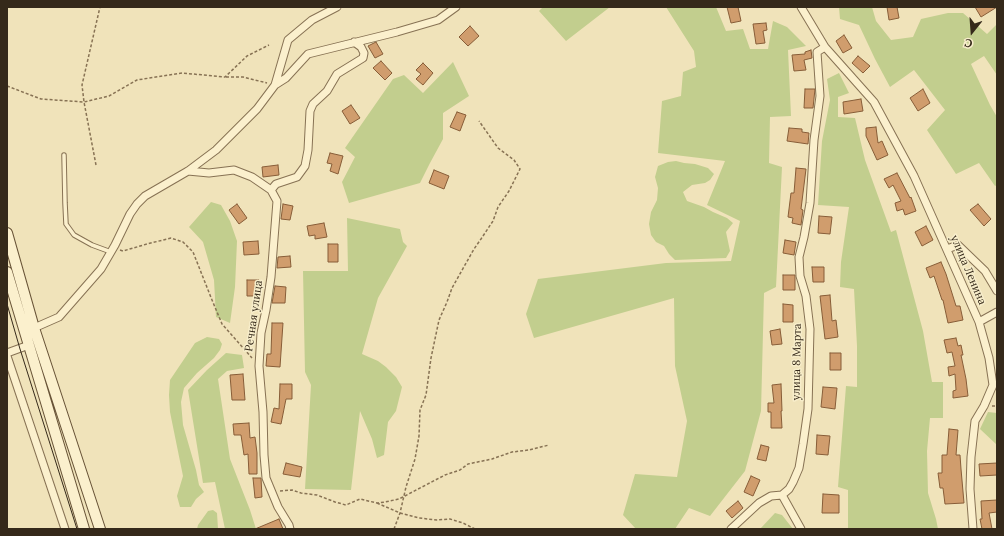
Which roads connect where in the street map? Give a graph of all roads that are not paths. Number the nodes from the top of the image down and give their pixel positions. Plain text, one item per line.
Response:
1 (337, 7) edge
2 (456, 7) edge
3 (801, 7) edge
4 (354, 42) junction
5 (825, 47) junction
6 (275, 85) junction
7 (64, 156) dead end
8 (188, 171) junction
9 (271, 190) junction
10 (7, 233) edge
11 (948, 249) junction
12 (112, 251) junction
13 (7, 272) edge
14 (997, 291) edge
15 (997, 312) edge
16 (979, 322) junction
17 (34, 328) junction
18 (29, 346) junction
19 (7, 354) edge
20 (782, 495) junction
21 (65, 529) edge
22 (84, 529) edge
23 (100, 529) edge
24 (290, 529) edge
25 (731, 529) edge
26 (801, 529) edge
27 (973, 529) edge

1 - 6 street
2 - 4 street
3 - 5 street, улица Ленина
4 - 6 street
4 - 9 street
5 - 11 street, улица Ленина
5 - 20 street, улица 8 Марта
6 - 8 street
7 - 12 lane
8 - 9 street
8 - 12 street
9 - 24 street, Речная улица
10 - 17 main road
11 - 14 street
11 - 16 street, улица Ленина
12 - 17 street
13 - 18 main road
15 - 16 street
16 - 27 street, улица Ленина
17 - 23 main road
18 - 19 street
18 - 22 main road
19 - 21 street
20 - 25 street
20 - 26 street

